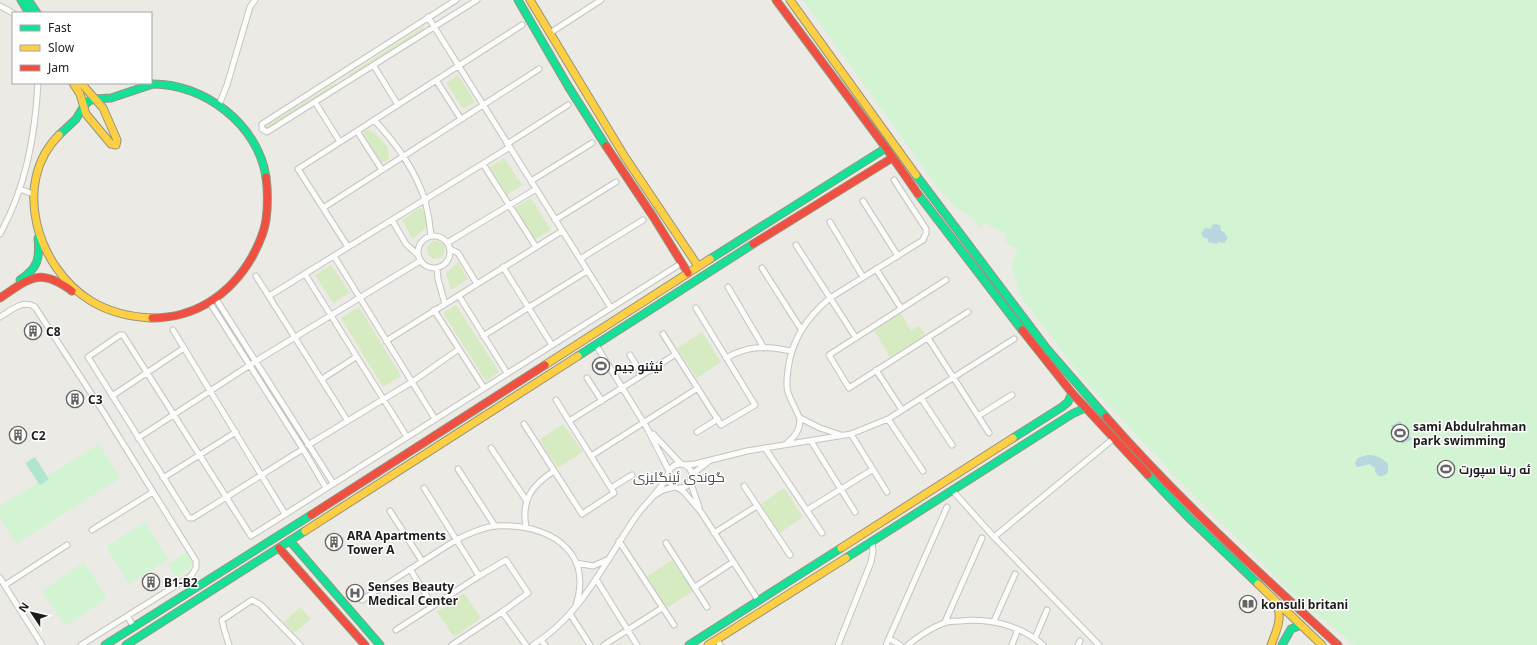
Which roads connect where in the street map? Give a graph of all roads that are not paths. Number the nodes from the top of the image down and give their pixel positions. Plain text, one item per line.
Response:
1 (21, 0) edge
2 (28, 0) edge
3 (255, 0) edge
4 (456, 0) edge
5 (477, 0) edge
6 (518, 0) edge
7 (530, 0) edge
8 (601, 0) edge
9 (776, 0) edge
10 (790, 0) edge
11 (0, 6) edge
12 (12, 12) edge
13 (28, 12) edge
14 (36, 12) edge
15 (428, 17) junction
16 (522, 25) dead end
17 (434, 27) junction
18 (550, 33) junction
19 (569, 65) junction
20 (374, 66) junction
21 (458, 66) junction
22 (539, 69) dead end
23 (559, 71) junction
24 (338, 75) junction
25 (436, 80) junction
26 (38, 84) edge
27 (74, 84) edge
28 (82, 84) edge
29 (345, 84) junction
30 (96, 99) junction
31 (315, 102) junction
32 (219, 105) junction
33 (398, 105) junction
34 (483, 105) junction
35 (568, 105) dead end
36 (83, 107) junction
37 (461, 119) junction
38 (374, 120) junction
39 (357, 131) junction
40 (340, 142) junction
41 (592, 143) dead end
42 (508, 145) junction
43 (886, 148) junction
44 (403, 156) junction
45 (892, 158) junction
46 (483, 164) junction
47 (382, 170) junction
48 (894, 180) dead end
49 (23, 181) junction
50 (531, 181) junction
51 (616, 182) dead end
52 (34, 185) junction
53 (20, 189) junction
54 (536, 189) junction
55 (33, 194) junction
56 (424, 200) junction
57 (802, 200) junction
58 (863, 202) dead end
59 (509, 206) junction
60 (323, 208) junction
61 (808, 210) junction
62 (392, 220) junction
63 (555, 220) junction
64 (643, 220) dead end
65 (830, 222) dead end
66 (37, 228) junction
67 (562, 231) junction
68 (0, 234) edge
69 (431, 236) junction
70 (447, 243) junction
71 (796, 245) dead end
72 (348, 247) junction
73 (536, 247) junction
74 (450, 249) junction
75 (418, 255) junction
76 (334, 256) junction
77 (898, 256) junction
78 (580, 259) junction
79 (420, 261) junction
80 (677, 266) dead end
81 (698, 266) junction
82 (503, 267) junction
83 (437, 268) junction
84 (762, 268) dead end
85 (876, 269) junction
86 (587, 271) junction
87 (688, 273) junction
88 (305, 274) junction
89 (256, 276) dead end
90 (863, 277) junction
91 (946, 280) dead end
92 (477, 284) junction
93 (728, 287) dead end
94 (0, 292) edge
95 (269, 296) junction
96 (459, 296) junction
97 (0, 298) edge
98 (360, 298) junction
99 (830, 298) junction
100 (87, 299) junction
101 (213, 301) junction
102 (445, 304) junction
103 (529, 308) junction
104 (611, 308) junction
105 (696, 308) dead end
106 (901, 308) junction
107 (434, 310) junction
108 (968, 312) dead end
109 (226, 314) junction
110 (330, 316) junction
111 (0, 317) edge
112 (220, 318) junction
113 (801, 329) junction
114 (174, 330) dead end
115 (663, 334) dead end
116 (483, 336) junction
117 (295, 337) junction
118 (856, 338) junction
119 (928, 338) junction
120 (1014, 339) dead end
121 (386, 340) junction
122 (552, 345) junction
123 (596, 345) junction
124 (184, 348) junction
125 (764, 348) junction
126 (459, 349) junction
127 (791, 351) junction
128 (676, 354) junction
129 (630, 356) dead end
130 (356, 357) junction
131 (726, 358) junction
132 (256, 361) junction
133 (250, 365) junction
134 (876, 370) junction
135 (146, 372) junction
136 (507, 373) junction
137 (642, 375) junction
138 (953, 376) junction
139 (587, 378) dead end
140 (322, 379) junction
141 (412, 382) junction
142 (484, 388) junction
143 (622, 388) junction
144 (698, 388) junction
145 (210, 390) junction
146 (1072, 392) junction
147 (1012, 395) dead end
148 (112, 396) junction
149 (921, 398) junction
150 (383, 399) junction
151 (556, 400) dead end
152 (602, 401) junction
153 (1085, 408) junction
154 (902, 410) junction
155 (173, 415) junction
156 (978, 416) junction
157 (800, 418) junction
158 (435, 419) junction
159 (718, 419) junction
160 (888, 419) junction
161 (347, 420) junction
162 (456, 421) junction
163 (569, 421) junction
164 (643, 422) junction
165 (524, 424) dead end
166 (646, 428) junction
167 (462, 430) junction
168 (236, 432) junction
169 (697, 432) dead end
170 (989, 433) dead end
171 (851, 434) junction
172 (842, 435) junction
173 (407, 437) junction
174 (138, 438) junction
175 (1113, 439) junction
176 (811, 440) junction
177 (1004, 443) junction
178 (786, 444) junction
179 (308, 445) junction
180 (952, 445) dead end
181 (491, 448) dead end
182 (764, 448) junction
183 (303, 449) junction
184 (1011, 454) junction
185 (199, 455) junction
186 (591, 456) junction
187 (711, 460) junction
188 (683, 465) junction
189 (458, 469) dead end
190 (872, 470) junction
191 (923, 471) dead end
192 (554, 472) junction
193 (668, 472) junction
194 (262, 475) junction
195 (632, 475) dead end
196 (163, 478) junction
197 (691, 479) junction
198 (333, 483) junction
199 (744, 486) dead end
200 (676, 487) junction
201 (326, 488) junction
202 (424, 488) dead end
203 (611, 488) junction
204 (841, 489) junction
205 (952, 490) junction
206 (153, 492) junction
207 (887, 492) dead end
208 (226, 497) junction
209 (649, 499) junction
210 (526, 500) junction
211 (757, 506) junction
212 (947, 507) dead end
213 (807, 510) junction
214 (390, 511) dead end
215 (701, 512) junction
216 (855, 512) dead end
217 (285, 514) junction
218 (495, 526) junction
219 (526, 527) junction
220 (92, 530) dead end
221 (714, 533) junction
222 (822, 533) dead end
223 (994, 537) junction
224 (982, 538) dead end
225 (456, 540) junction
226 (290, 541) junction
227 (619, 541) junction
228 (872, 542) junction
229 (666, 543) dead end
230 (67, 545) dead end
231 (279, 548) junction
232 (790, 555) dead end
233 (608, 560) junction
234 (422, 561) junction
235 (733, 562) junction
236 (576, 563) junction
237 (410, 569) junction
238 (802, 571) junction
239 (1015, 574) dead end
240 (479, 576) junction
241 (0, 578) edge
242 (596, 579) junction
243 (208, 580) junction
244 (809, 581) junction
245 (4, 585) junction
246 (695, 587) junction
247 (214, 589) junction
248 (362, 600) dead end
249 (758, 600) junction
250 (1276, 602) junction
251 (576, 605) junction
252 (433, 606) junction
253 (707, 606) dead end
254 (662, 608) junction
255 (1047, 610) dead end
256 (502, 612) junction
257 (570, 614) junction
258 (127, 616) junction
259 (994, 621) junction
260 (945, 622) junction
261 (674, 625) dead end
262 (1301, 625) junction
263 (134, 627) junction
264 (1018, 629) junction
265 (396, 630) dead end
266 (627, 630) junction
267 (1275, 635) junction
268 (890, 638) junction
269 (1034, 638) junction
270 (541, 640) junction
271 (719, 642) edge
272 (1284, 642) edge
273 (42, 645) edge
274 (81, 645) edge
275 (105, 645) edge
276 (126, 645) edge
277 (229, 645) edge
278 (300, 645) edge
279 (365, 645) edge
280 (380, 645) edge
281 (452, 645) edge
282 (526, 645) edge
283 (533, 645) edge
284 (545, 645) edge
285 (590, 645) edge
286 (604, 645) edge
287 (637, 645) edge
288 (689, 645) edge
289 (708, 645) edge
290 (838, 645) edge
291 (886, 645) edge
292 (900, 645) edge
293 (908, 645) edge
294 (1012, 645) edge
295 (1043, 645) edge
296 (1099, 645) edge
297 (1271, 645) edge
298 (1322, 645) edge
299 (1338, 645) edge

1 - 13 street
2 - 14 street
3 - 32 street
4 - 15 street
5 - 17 street
6 - 23 street
7 - 18 street
8 - 18 street
9 - 43 street
10 - 299 street
11 - 12 street
15 - 17 street
15 - 24 street
16 - 21 street
17 - 20 street
17 - 21 street
18 - 19 street
19 - 23 street
19 - 81 street
20 - 29 street
20 - 33 street
21 - 25 street
21 - 34 street
22 - 34 street
23 - 87 street
24 - 29 street
24 - 31 street
25 - 33 street
25 - 37 street
26 - 49 street
27 - 36 street
28 - 30 street
29 - 31 street
30 - 32 street
30 - 36 street
30 - 36 street
31 - 40 street
32 - 101 street
33 - 38 street
34 - 37 street
34 - 42 street
35 - 42 street
36 - 52 street
37 - 44 street
38 - 39 street
38 - 44 street
39 - 40 street
39 - 47 street
40 - 60 street
41 - 50 street
42 - 46 street
42 - 50 street
43 - 45 street
43 - 57 street
44 - 47 street
44 - 56 street
45 - 61 street
45 - 146 street
46 - 56 street
46 - 59 street
47 - 60 street
48 - 77 street
49 - 52 street
49 - 53 street
50 - 54 street
51 - 63 street
52 - 55 street
53 - 55 street
53 - 68 street
54 - 59 street
54 - 63 street
55 - 66 street
56 - 62 street
56 - 69 street
57 - 61 street
57 - 81 street
58 - 77 street
59 - 70 street
59 - 73 street
60 - 72 street
61 - 123 street
62 - 72 street
62 - 75 street
63 - 67 street
64 - 78 street
65 - 90 street
66 - 94 street
66 - 100 street
67 - 73 street
67 - 78 street
69 - 70 street
69 - 75 street
70 - 74 street
71 - 99 street
72 - 76 street
73 - 82 street
74 - 83 street
74 - 92 street
75 - 79 street
76 - 88 street
76 - 98 street
77 - 85 street
78 - 86 street
79 - 83 street
79 - 98 street
80 - 104 street
81 - 87 street
82 - 92 street
82 - 103 street
83 - 102 street
84 - 113 street
85 - 90 street
85 - 106 street
86 - 103 street
86 - 104 street
87 - 162 street
88 - 95 street
88 - 110 street
89 - 95 street
90 - 99 street
91 - 106 street
92 - 96 street
93 - 125 street
95 - 117 street
96 - 102 street
96 - 116 street
97 - 100 street
98 - 110 street
98 - 121 street
99 - 113 street
99 - 118 street
100 - 101 street
101 - 109 street
101 - 112 street
102 - 107 street
103 - 116 street
103 - 122 street
104 - 122 street
105 - 131 street
106 - 118 street
107 - 121 street
107 - 126 street
108 - 119 street
109 - 112 street
109 - 132 street
110 - 117 street
110 - 130 street
111 - 206 street
112 - 133 street
113 - 127 street
114 - 124 street
115 - 128 street
116 - 136 street
117 - 132 street
117 - 140 street
118 - 134 street
119 - 134 street
119 - 138 street
120 - 138 street
121 - 141 street
122 - 136 street
123 - 143 street
123 - 167 street
124 - 135 street
124 - 145 street
125 - 127 street
125 - 131 street
126 - 141 street
126 - 142 street
127 - 157 street
128 - 137 street
128 - 144 street
129 - 137 street
130 - 140 street
130 - 150 street
131 - 159 street
132 - 133 street
132 - 179 street
133 - 145 street
133 - 183 street
134 - 154 street
135 - 148 street
135 - 148 street
135 - 155 street
136 - 142 street
137 - 143 street
138 - 149 street
138 - 156 street
139 - 152 street
140 - 161 street
141 - 150 street
141 - 158 street
142 - 158 street
143 - 152 street
143 - 164 street
144 - 159 street
144 - 164 street
145 - 155 street
145 - 168 street
146 - 153 street
146 - 177 street
147 - 156 street
148 - 174 street
149 - 154 street
149 - 180 street
150 - 161 street
150 - 173 street
151 - 163 street
152 - 163 street
153 - 175 street
153 - 184 street
154 - 160 street
155 - 174 street
155 - 185 street
156 - 170 street
157 - 172 street
157 - 178 street
158 - 173 street
159 - 169 street
160 - 171 street
160 - 191 street
161 - 179 street
162 - 167 street
162 - 243 street
163 - 186 street
164 - 166 street
164 - 186 street
165 - 192 street
166 - 188 street
166 - 193 street
167 - 226 street
168 - 185 street
168 - 194 street
171 - 172 street
171 - 190 street
172 - 176 street
173 - 198 street
174 - 196 street
175 - 223 street
175 - 250 street
176 - 178 street
176 - 204 street
177 - 184 street
177 - 238 street
178 - 182 street
179 - 198 street
181 - 210 street
182 - 187 street
182 - 213 street
183 - 194 street
183 - 201 street
184 - 205 street
185 - 196 street
185 - 208 street
186 - 203 street
187 - 188 street
187 - 197 street
188 - 193 street
188 - 197 street
189 - 218 street
190 - 204 street
190 - 207 street
192 - 203 street
192 - 210 street
193 - 200 street
193 - 209 street
194 - 208 street
194 - 217 street
195 - 203 street
196 - 208 street
197 - 200 street
197 - 215 street
198 - 201 street
199 - 211 street
200 - 209 street
200 - 215 street
201 - 217 street
202 - 225 street
204 - 213 street
204 - 216 street
205 - 223 street
205 - 228 street
206 - 220 street
206 - 258 street
208 - 217 street
209 - 227 street
210 - 219 street
211 - 221 street
211 - 232 street
212 - 268 street
213 - 222 street
214 - 234 street
215 - 221 street
218 - 219 street
218 - 225 street
219 - 236 street
221 - 235 street
223 - 296 street
224 - 260 street
225 - 234 street
225 - 240 street
226 - 231 street
226 - 280 street
227 - 233 street
227 - 254 street
228 - 244 street
228 - 290 street
229 - 246 street
230 - 245 street
231 - 247 street
231 - 279 street
233 - 236 street
233 - 242 street
234 - 237 street
235 - 246 street
235 - 249 street
236 - 251 street
237 - 248 street
237 - 252 street
238 - 244 street
238 - 249 street
239 - 259 street
240 - 252 street
240 - 256 street
241 - 245 street
242 - 251 street
242 - 266 street
243 - 247 street
243 - 263 street
244 - 271 street
245 - 273 street
246 - 253 street
247 - 276 street
249 - 288 street
250 - 262 street
250 - 267 street
251 - 257 street
252 - 265 street
254 - 261 street
254 - 266 street
255 - 269 street
256 - 281 street
256 - 282 street
257 - 270 street
257 - 285 street
258 - 263 street
258 - 274 street
259 - 260 street
259 - 264 street
260 - 293 street
262 - 272 street
262 - 298 street
263 - 275 street
264 - 269 street
264 - 294 street
266 - 286 street
266 - 287 street
267 - 272 street
267 - 297 street
268 - 291 street
268 - 292 street
269 - 295 street
270 - 283 street
270 - 284 street
271 - 289 street
277 - 278 street

